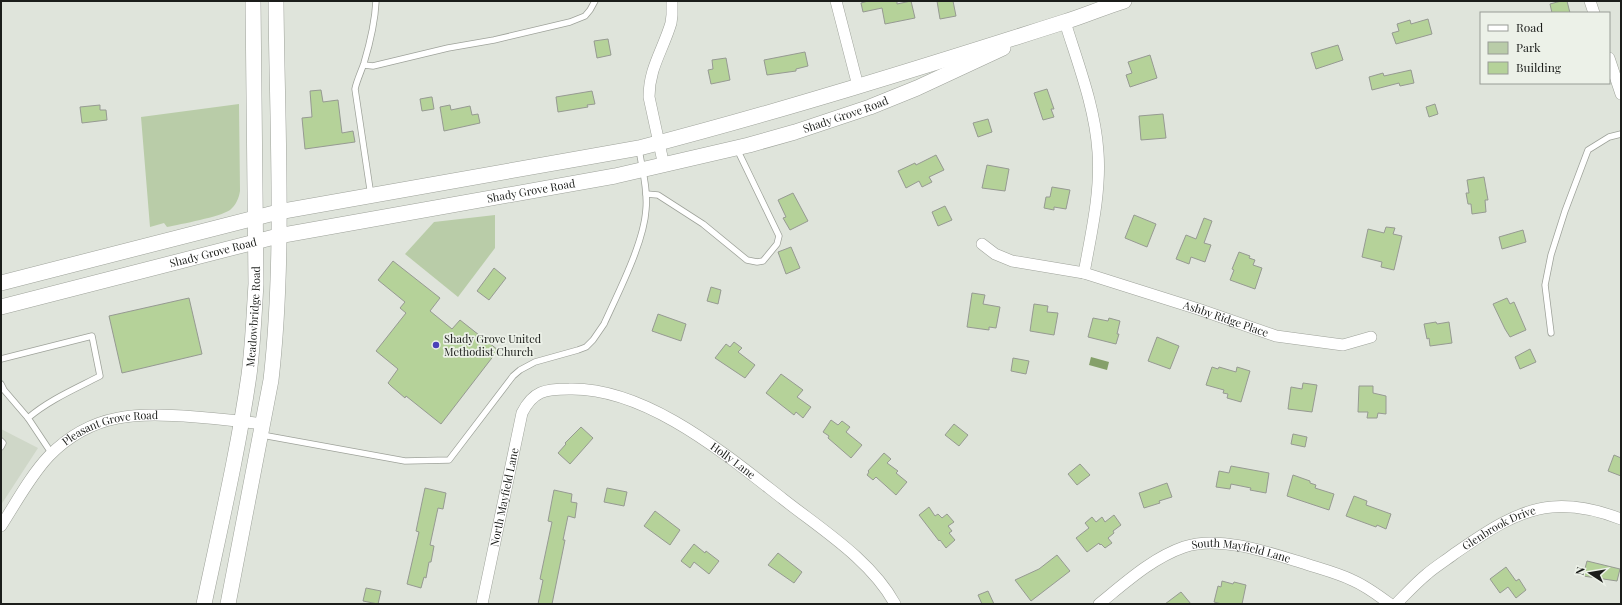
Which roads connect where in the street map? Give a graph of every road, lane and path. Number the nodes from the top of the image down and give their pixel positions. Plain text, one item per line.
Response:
1 (253, 1) edge
2 (276, 1) edge
3 (376, 1) edge
4 (595, 1) edge
5 (672, 1) edge
6 (836, 1) edge
7 (1124, 1) edge
8 (1590, 1) edge
9 (1594, 12) edge
10 (1065, 22) junction
11 (1046, 27) junction
12 (1610, 61) edge
13 (364, 65) junction
14 (858, 86) junction
15 (1621, 94) edge
16 (1621, 134) edge
17 (659, 143) junction
18 (639, 148) junction
19 (736, 148) junction
20 (664, 166) junction
21 (643, 170) junction
22 (646, 194) junction
23 (371, 196) junction
24 (278, 212) junction
25 (255, 217) junction
26 (278, 236) junction
27 (256, 241) junction
28 (982, 244) dead end
29 (1084, 273) junction
30 (1, 283) edge
31 (1, 307) edge
32 (1551, 333) dead end
33 (1371, 337) dead end
34 (1, 359) edge
35 (1, 384) edge
36 (536, 395) joint
37 (28, 418) junction
38 (241, 421) junction
39 (262, 429) junction
40 (1, 441) edge
41 (1, 446) edge
42 (52, 454) junction
43 (1621, 519) edge
44 (1, 526) edge
45 (204, 604) edge
46 (228, 604) edge
47 (482, 604) edge
48 (895, 604) edge
49 (1099, 604) edge
50 (1390, 604) edge
51 (1396, 604) edge

1 - 25 main road, Meadowbridge Road
2 - 24 main road, Meadowbridge Road
3 - 13 lane
4 - 13 lane
5 - 17 street
6 - 14 street
7 - 10 main road, Shady Grove Road
8 - 9 street
10 - 11 main road, Shady Grove Road
10 - 29 street
11 - 14 main road, Shady Grove Road
11 - 19 main road, Shady Grove Road
12 - 15 street
13 - 23 lane
14 - 17 main road, Shady Grove Road
16 - 32 lane
17 - 18 main road, Shady Grove Road
17 - 20 street
18 - 21 lane
18 - 23 main road, Shady Grove Road
19 - 20 main road, Shady Grove Road
19 - 22 lane
20 - 21 main road, Shady Grove Road
21 - 22 lane
21 - 26 main road, Shady Grove Road
22 - 39 lane
23 - 24 main road, Shady Grove Road
24 - 25 main road, Shady Grove Road
24 - 26 main road, Meadowbridge Road
25 - 27 main road, Meadowbridge Road
25 - 30 main road, Shady Grove Road
26 - 27 main road, Shady Grove Road
26 - 39 main road, Meadowbridge Road
27 - 31 main road, Shady Grove Road
27 - 38 main road, Meadowbridge Road
28 - 29 street, Ashby Ridge Place
29 - 33 street, Ashby Ridge Place
34 - 37 lane
35 - 37 lane
36 - 47 street, North Mayfield Lane
36 - 48 street, Holly Lane
37 - 42 lane
38 - 39 street, Pleasant Grove Road
38 - 42 street, Pleasant Grove Road
38 - 45 main road, Meadowbridge Road
39 - 46 main road, Meadowbridge Road
40 - 41 lane
42 - 44 street, Pleasant Grove Road
43 - 51 street, Glenbrook Drive
49 - 50 street, South Mayfield Lane

